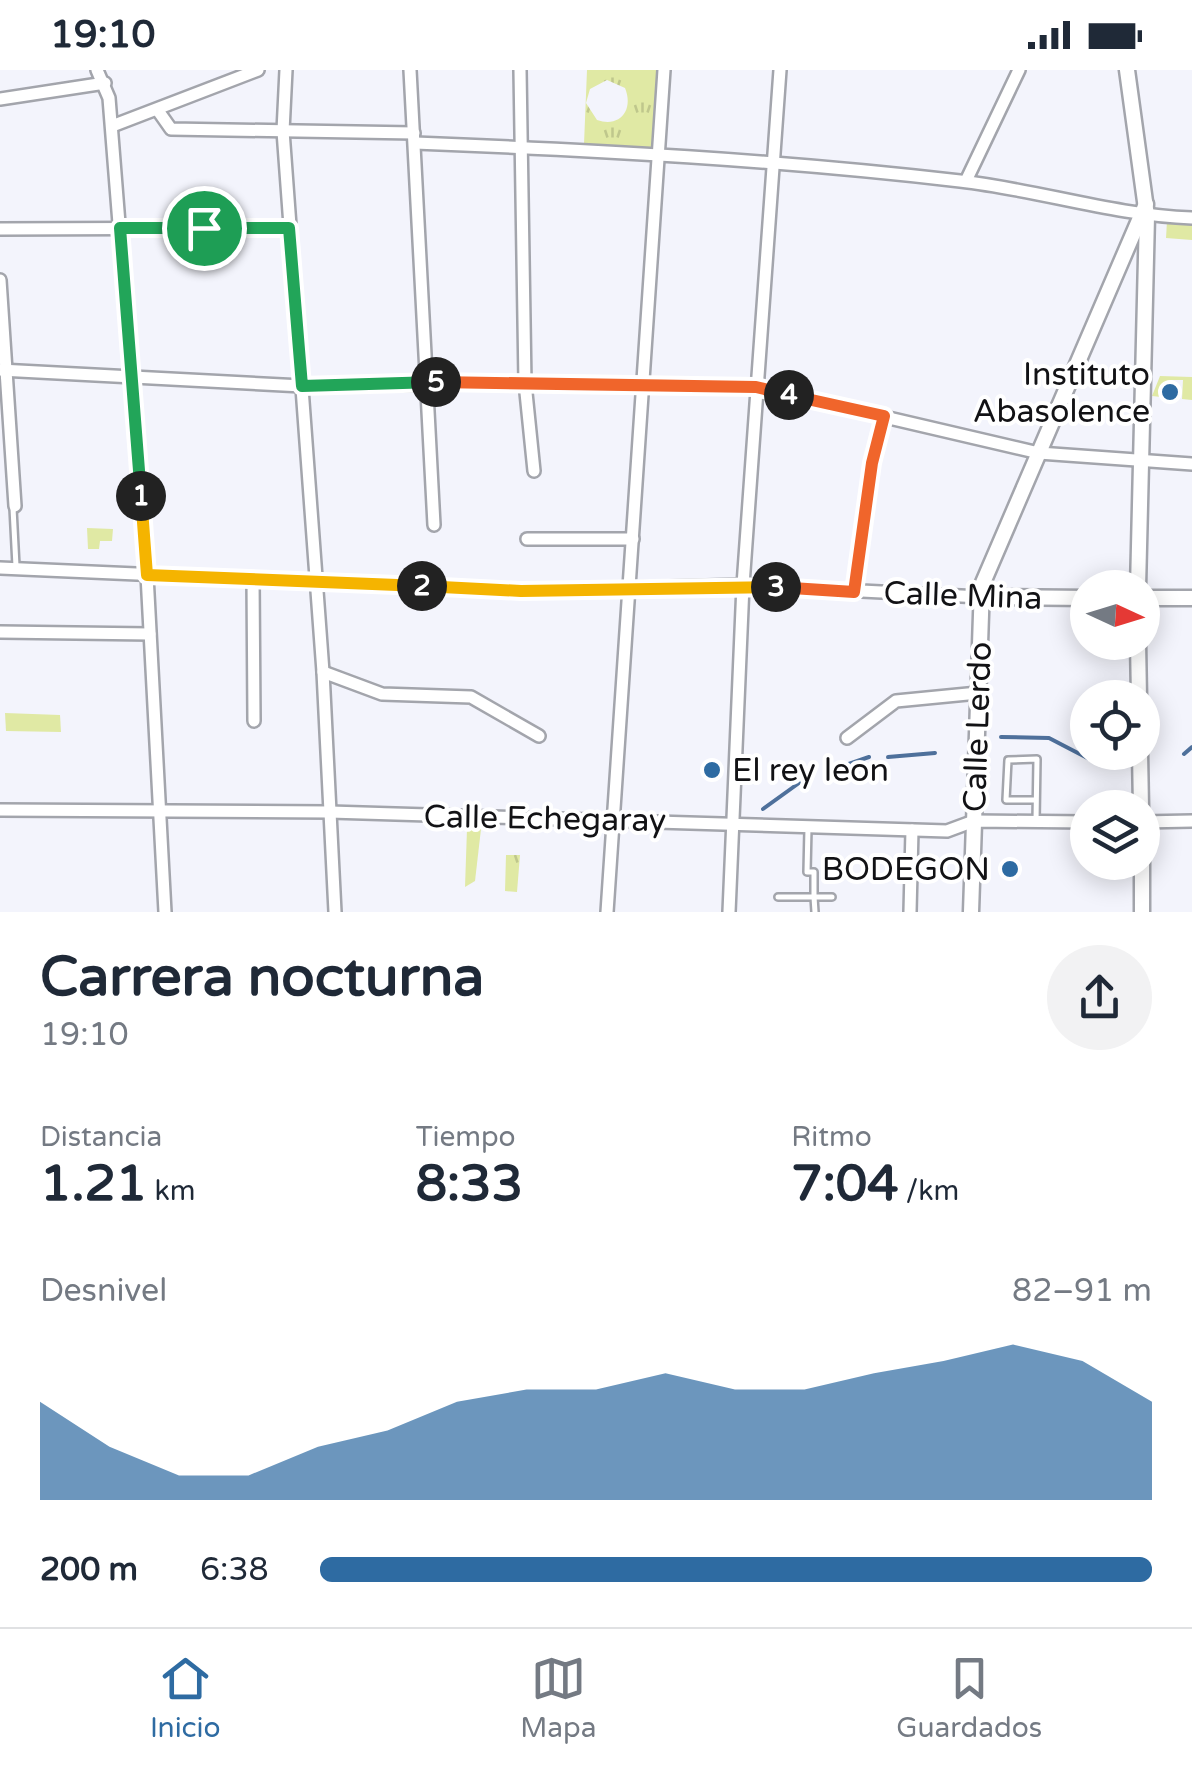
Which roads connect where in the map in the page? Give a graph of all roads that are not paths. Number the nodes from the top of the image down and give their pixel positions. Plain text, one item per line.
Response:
1 (97, 70) edge
2 (258, 70) edge
3 (286, 70) edge
4 (410, 70) edge
5 (520, 70) edge
6 (664, 70) edge
7 (780, 70) edge
8 (1020, 70) edge
9 (1127, 70) edge
10 (104, 83) junction
11 (0, 100) edge
12 (159, 112) junction
13 (112, 126) junction
14 (283, 131) junction
15 (414, 138) junction
16 (520, 148) junction
17 (658, 154) junction
18 (772, 161) junction
19 (966, 182) junction
20 (1145, 212) junction
21 (1192, 218) edge
22 (120, 228) junction
23 (289, 228) junction
24 (0, 229) edge
25 (0, 280) edge
26 (4, 370) edge
27 (132, 377) junction
28 (426, 382) junction
29 (525, 382) junction
30 (642, 383) junction
31 (302, 386) junction
32 (756, 387) junction
33 (884, 416) junction
34 (7, 450) edge
35 (1040, 453) junction
36 (1138, 462) junction
37 (1192, 464) edge
38 (534, 472) dead end
39 (15, 506) joint
40 (434, 525) dead end
41 (528, 539) dead end
42 (633, 539) junction
43 (0, 568) edge
44 (16, 569) junction
45 (1138, 570) edge
46 (147, 575) junction
47 (253, 578) junction
48 (317, 579) junction
49 (743, 585) junction
50 (630, 590) junction
51 (854, 592) junction
52 (981, 598) junction
53 (1070, 598) edge
54 (1160, 598) edge
55 (1192, 598) edge
56 (0, 632) edge
57 (150, 634) junction
58 (323, 672) junction
59 (978, 692) junction
60 (254, 722) dead end
61 (539, 736) dead end
62 (847, 738) dead end
63 (1036, 800) junction
64 (0, 810) edge
65 (160, 812) junction
66 (330, 812) junction
67 (615, 820) junction
68 (974, 821) junction
69 (1036, 821) junction
70 (1192, 821) edge
71 (732, 822) junction
72 (1070, 822) edge
73 (1160, 822) edge
74 (808, 825) junction
75 (912, 830) junction
76 (1142, 880) edge
77 (778, 897) dead end
78 (814, 897) junction
79 (832, 897) dead end
80 (165, 912) edge
81 (335, 912) edge
82 (607, 912) edge
83 (730, 912) edge
84 (815, 912) edge
85 (910, 912) edge
86 (971, 912) edge
87 (1142, 912) edge

1 - 10 street
2 - 12 street
3 - 14 street
4 - 15 street
5 - 16 street
6 - 17 street
7 - 18 street
8 - 19 street
9 - 20 street
10 - 11 street
10 - 13 street
12 - 13 street
12 - 14 street
13 - 22 street
14 - 15 street
14 - 23 street
15 - 16 street
15 - 28 street
16 - 17 street
16 - 29 street
17 - 18 street
17 - 30 street
18 - 19 street
18 - 32 street
19 - 20 street
20 - 21 street
20 - 35 street, Calle Lerdo
20 - 36 street
22 - 23 street
22 - 24 street
22 - 27 street
23 - 31 street
25 - 26 street
26 - 27 street
26 - 34 street
27 - 31 street
27 - 46 street
28 - 29 street
28 - 31 street
28 - 40 street
29 - 30 street
29 - 38 street
30 - 32 street
30 - 42 street
31 - 48 street
32 - 33 street
32 - 49 street
33 - 35 street
33 - 51 street
34 - 39 street
35 - 36 street
35 - 52 street, Calle Lerdo
36 - 37 street
36 - 45 street
39 - 44 lane
41 - 42 street
42 - 50 street
43 - 44 street, Calle Mina
44 - 46 street, Calle Mina
46 - 47 street, Calle Mina
46 - 57 street
47 - 48 street, Calle Mina
47 - 60 street
48 - 50 street, Calle Mina
48 - 58 street
49 - 50 street, Calle Mina
49 - 51 street, Calle Mina
49 - 71 street
50 - 67 street
51 - 52 street, Calle Mina
52 - 53 street, Calle Mina
52 - 59 street, Calle Lerdo
54 - 55 street
56 - 57 street
57 - 65 street
58 - 61 street
58 - 66 street
59 - 62 street
59 - 68 street, Calle Lerdo
63 - 63 lane
63 - 69 lane
64 - 65 street, Calle Echegaray
65 - 66 street, Calle Echegaray
65 - 80 street
66 - 67 street, Calle Echegaray
66 - 81 street
67 - 71 street, Calle Echegaray
67 - 82 street
68 - 69 street, Calle Echegaray
68 - 75 street, Calle Echegaray
68 - 86 street, Calle Lerdo
69 - 72 street, Calle Echegaray
70 - 73 street
71 - 74 street, Calle Echegaray
71 - 83 street
74 - 75 street, Calle Echegaray
74 - 78 lane
75 - 85 street
76 - 87 street
77 - 78 lane
78 - 79 lane
78 - 84 lane

